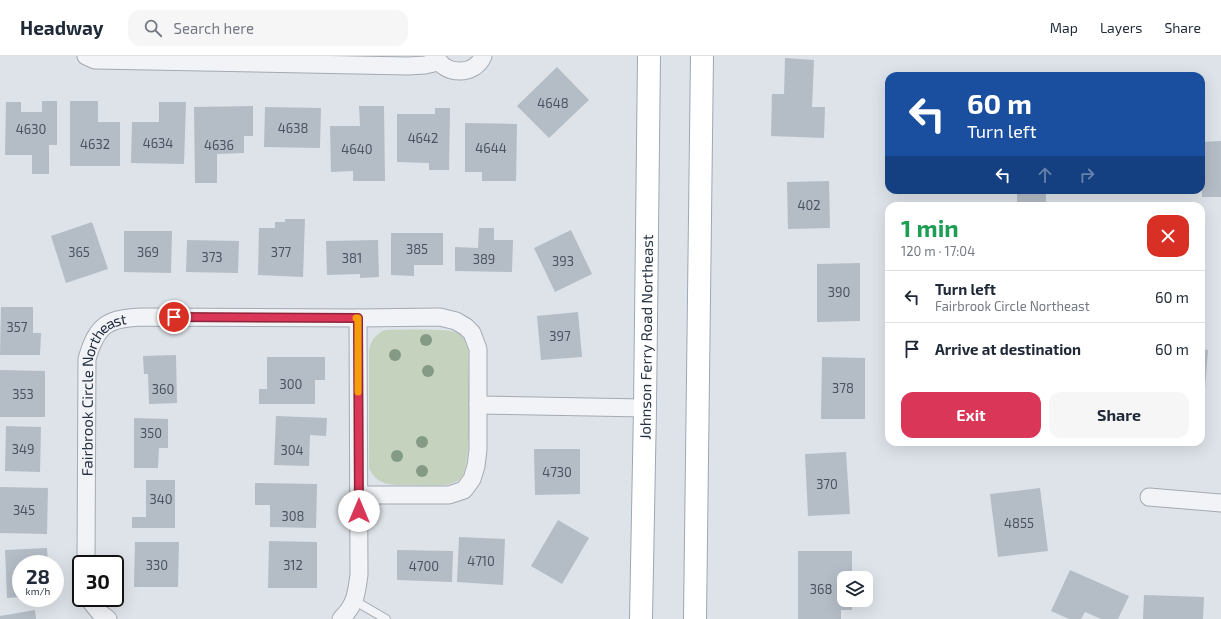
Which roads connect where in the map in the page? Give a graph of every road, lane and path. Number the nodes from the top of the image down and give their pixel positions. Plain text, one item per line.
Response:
1 (86, 56) edge
2 (483, 56) edge
3 (649, 56) edge
4 (702, 56) edge
5 (437, 59) edge
6 (239, 60) edge
7 (358, 318) junction
8 (478, 405) junction
9 (645, 408) junction
10 (359, 495) junction
11 (1149, 498) dead end
12 (1221, 503) edge
13 (86, 555) edge
14 (355, 601) junction
15 (95, 607) edge
16 (108, 619) edge
17 (340, 619) edge
18 (386, 619) edge
19 (641, 619) edge
20 (695, 619) edge

1 - 6 street
2 - 5 street
3 - 9 main road, Johnson Ferry Road Northeast
4 - 20 main road
5 - 6 street
7 - 8 street, Fairbrook Circle Northeast
7 - 10 street
7 - 13 street, Fairbrook Circle Northeast
8 - 9 street
8 - 10 street, Fairbrook Circle Northeast
9 - 19 main road, Johnson Ferry Road Northeast
10 - 14 street
11 - 12 street
14 - 17 street
14 - 18 lane
15 - 16 street

